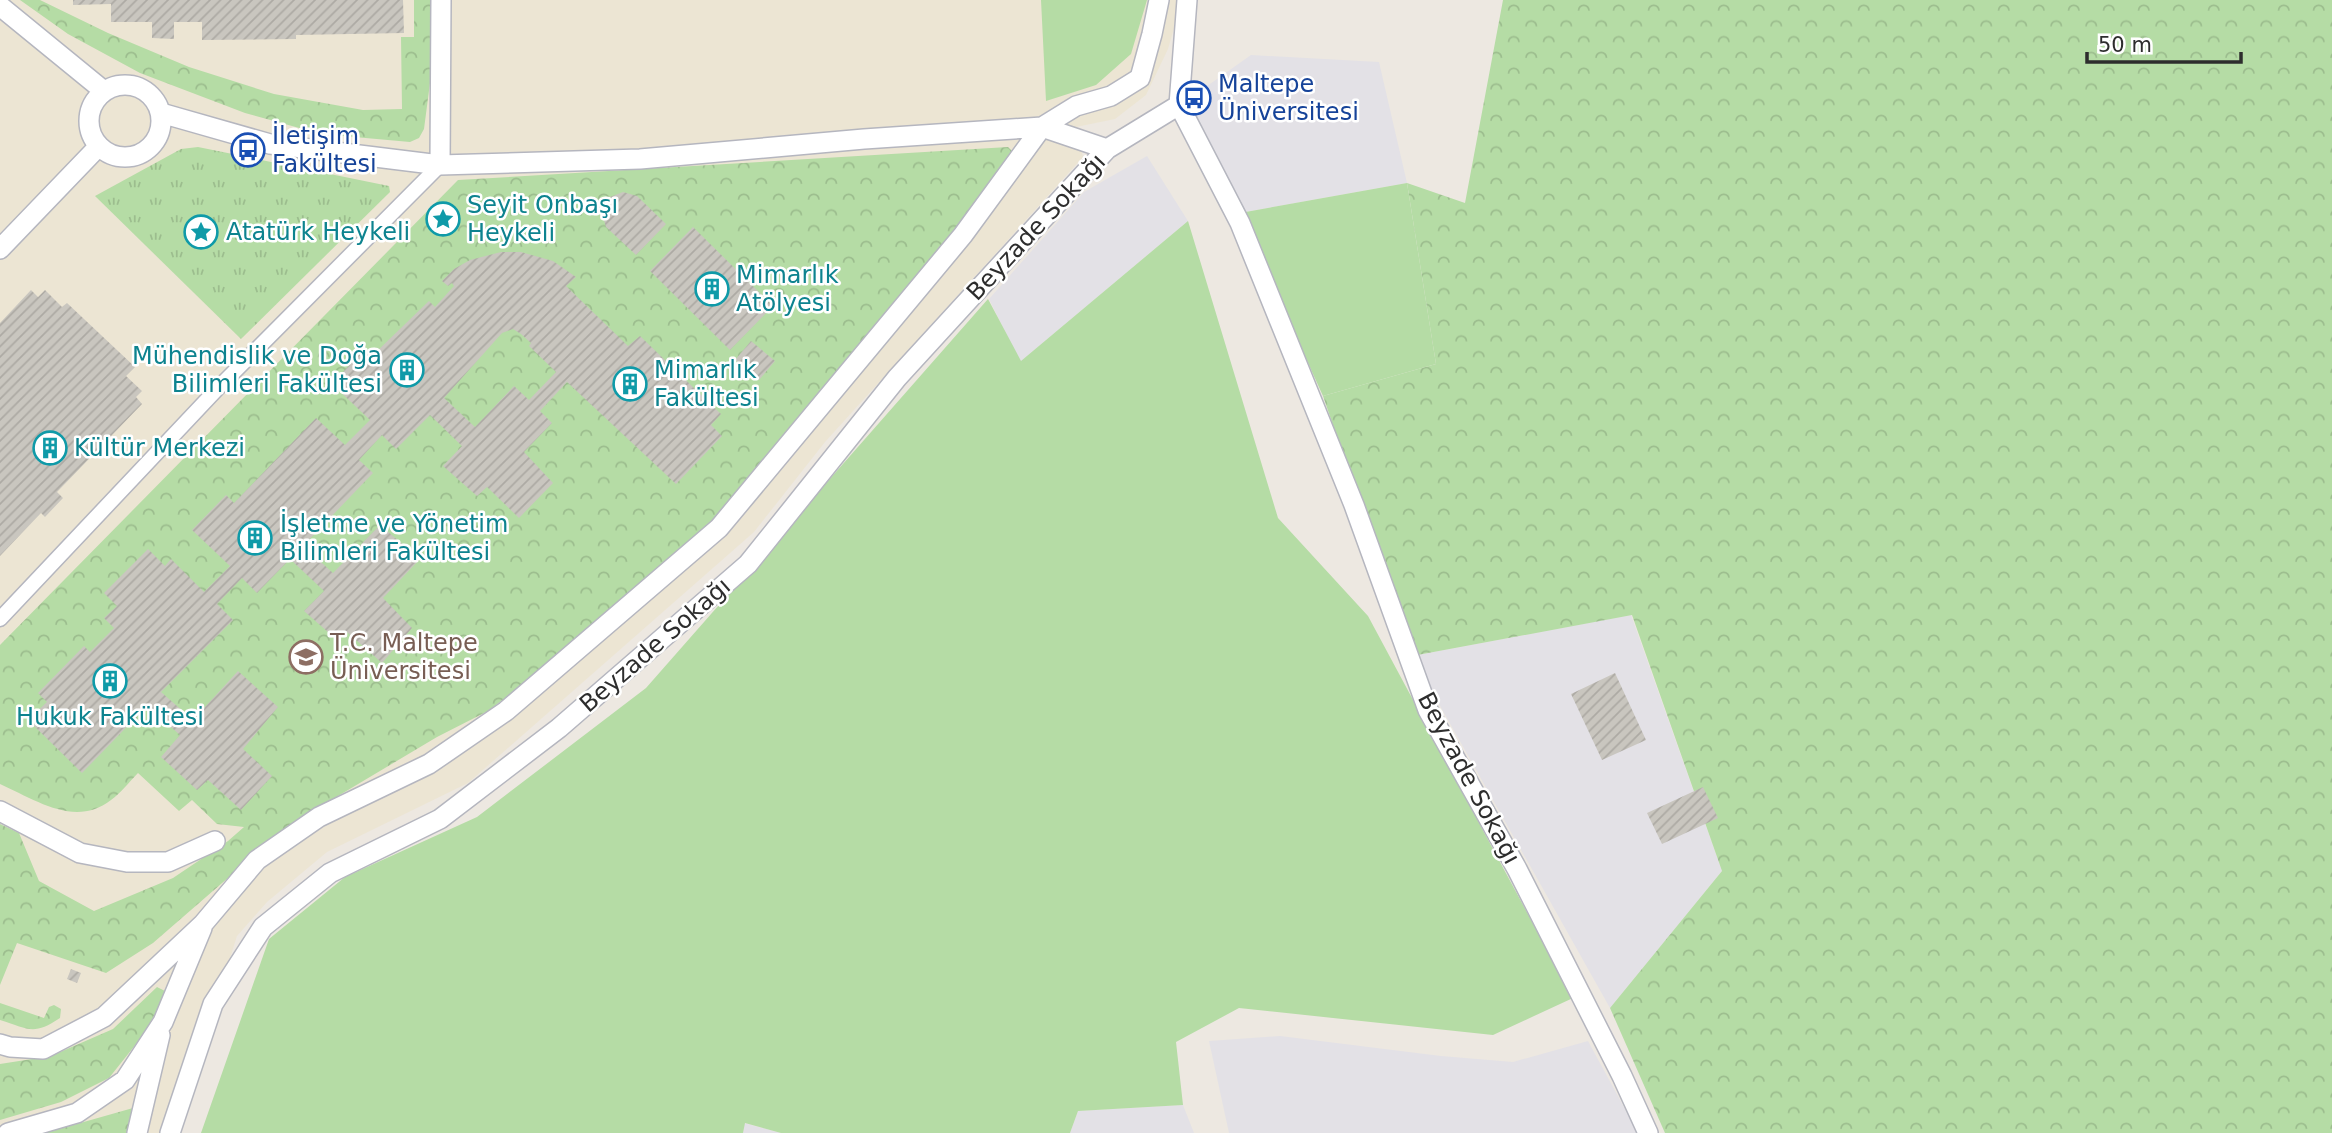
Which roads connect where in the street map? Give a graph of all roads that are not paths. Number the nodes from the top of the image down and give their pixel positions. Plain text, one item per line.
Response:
1 (441, 0) edge
2 (1159, 0) edge
3 (1187, 0) edge
4 (0, 6) edge
5 (104, 91) junction
6 (1180, 105) junction
7 (161, 113) junction
8 (1042, 127) junction
9 (99, 146) junction
10 (1107, 149) junction
11 (440, 165) junction
12 (0, 249) edge
13 (0, 619) edge
14 (0, 811) edge
15 (215, 841) dead end
16 (203, 924) junction
17 (163, 1022) junction
18 (0, 1044) edge
19 (8, 1133) edge
20 (137, 1133) edge
21 (170, 1133) edge
22 (1648, 1133) edge

1 - 11 street
2 - 8 street
3 - 6 street
4 - 5 street
5 - 7 street
5 - 9 street
6 - 10 street, Beyzade Sokağı
6 - 22 street, Beyzade Sokağı
7 - 9 street
7 - 11 street
8 - 10 street
8 - 11 street
8 - 16 street
9 - 12 street
10 - 21 street, Beyzade Sokağı
11 - 13 street
14 - 15 street
16 - 17 street
16 - 18 street
17 - 19 street
17 - 20 street

